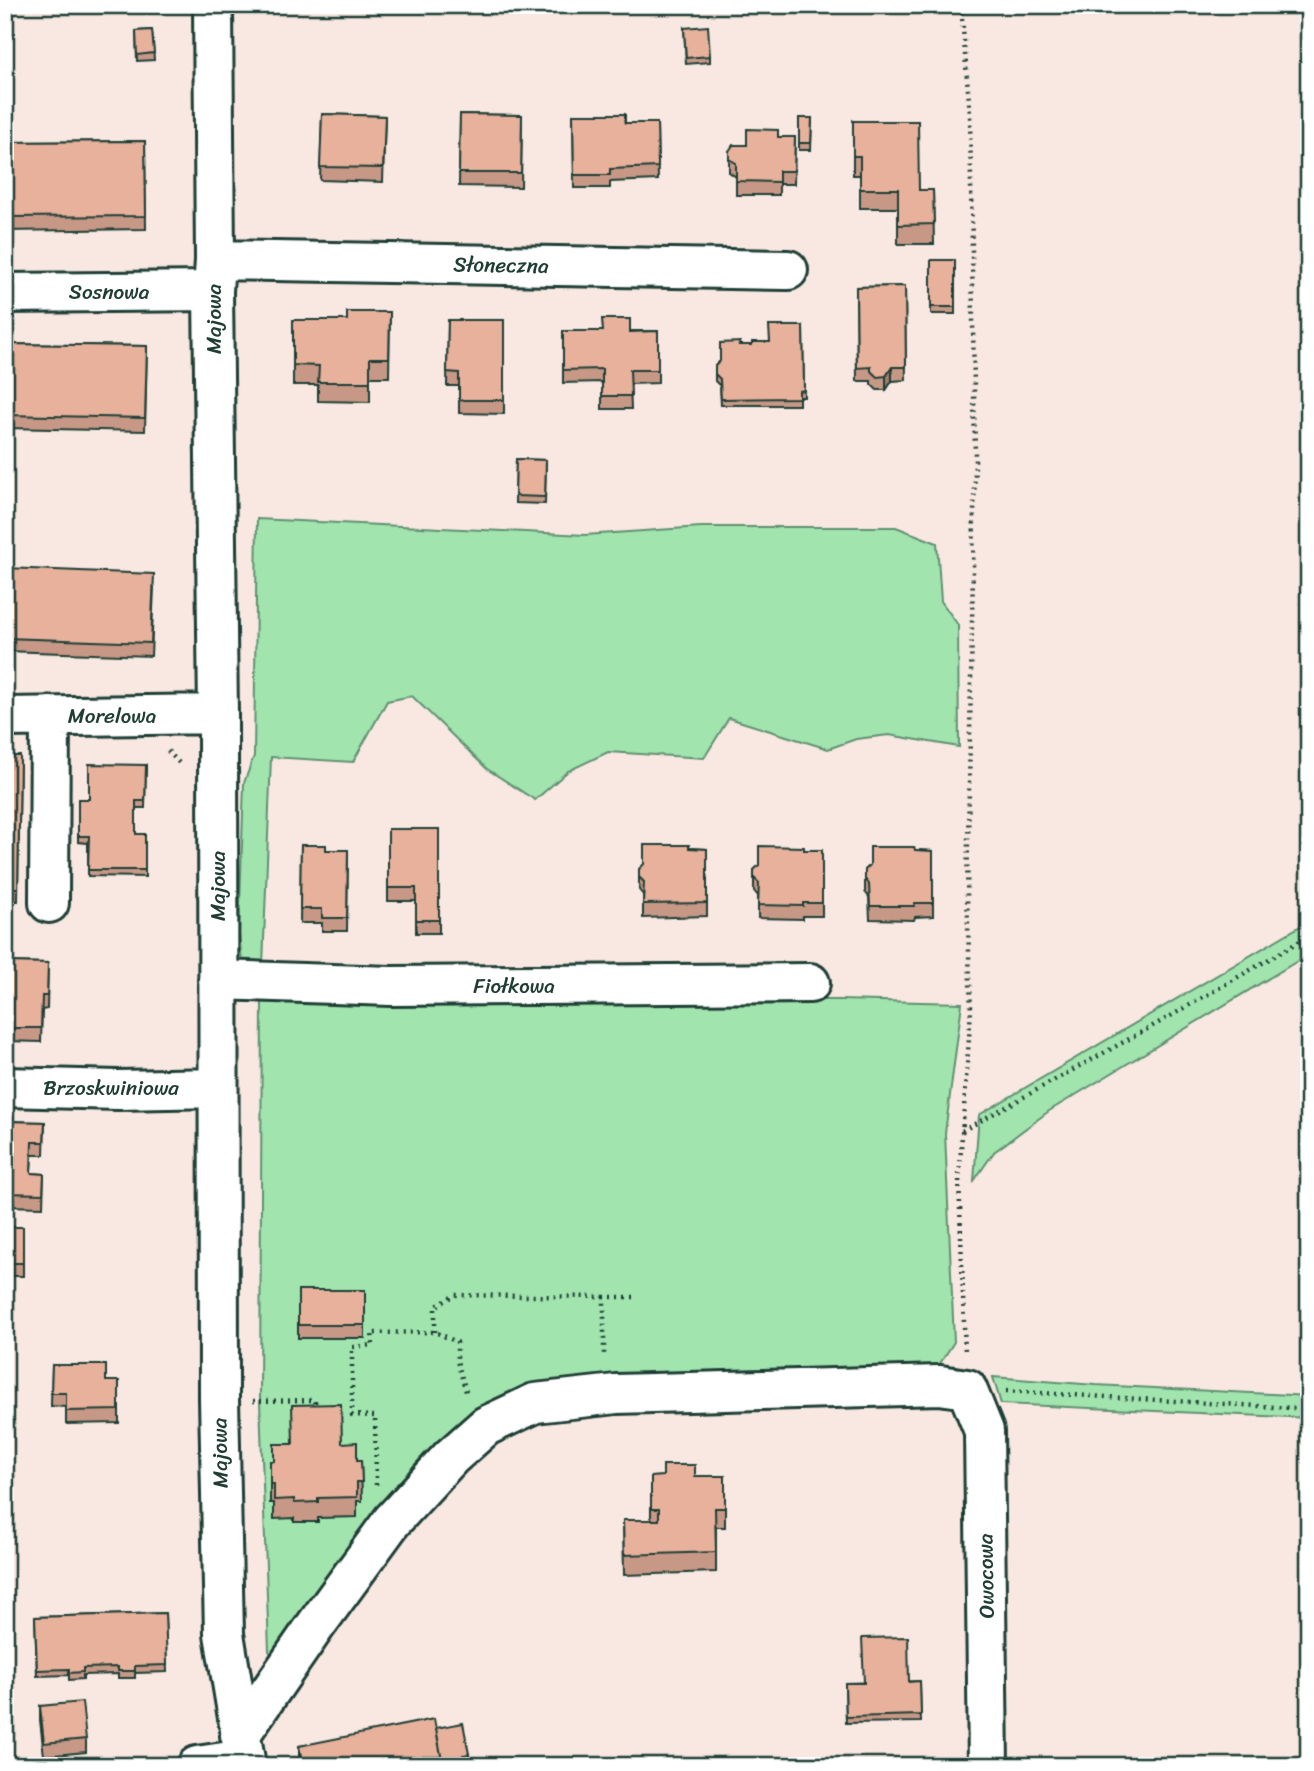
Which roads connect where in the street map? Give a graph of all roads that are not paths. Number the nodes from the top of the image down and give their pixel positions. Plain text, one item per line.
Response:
1 (213, 5) edge
2 (788, 270) dead end
3 (214, 276) junction
4 (5, 293) edge
5 (218, 714) junction
6 (50, 716) junction
7 (5, 717) edge
8 (49, 903) dead end
9 (218, 981) junction
10 (810, 984) dead end
11 (5, 1087) edge
12 (217, 1088) junction
13 (243, 1753) edge
14 (197, 1766) edge
15 (988, 1766) edge

1 - 3 street, Majowa
2 - 3 street, Słoneczna
3 - 4 street, Sosnowa
3 - 5 street, Majowa
5 - 6 street, Morelowa
5 - 9 street, Majowa
6 - 7 street, Morelowa
6 - 8 street
9 - 10 street, Fiołkowa
9 - 12 street, Majowa
11 - 12 street, Brzoskwiniowa
12 - 13 street, Majowa
13 - 14 street
13 - 15 street, Owocowa

